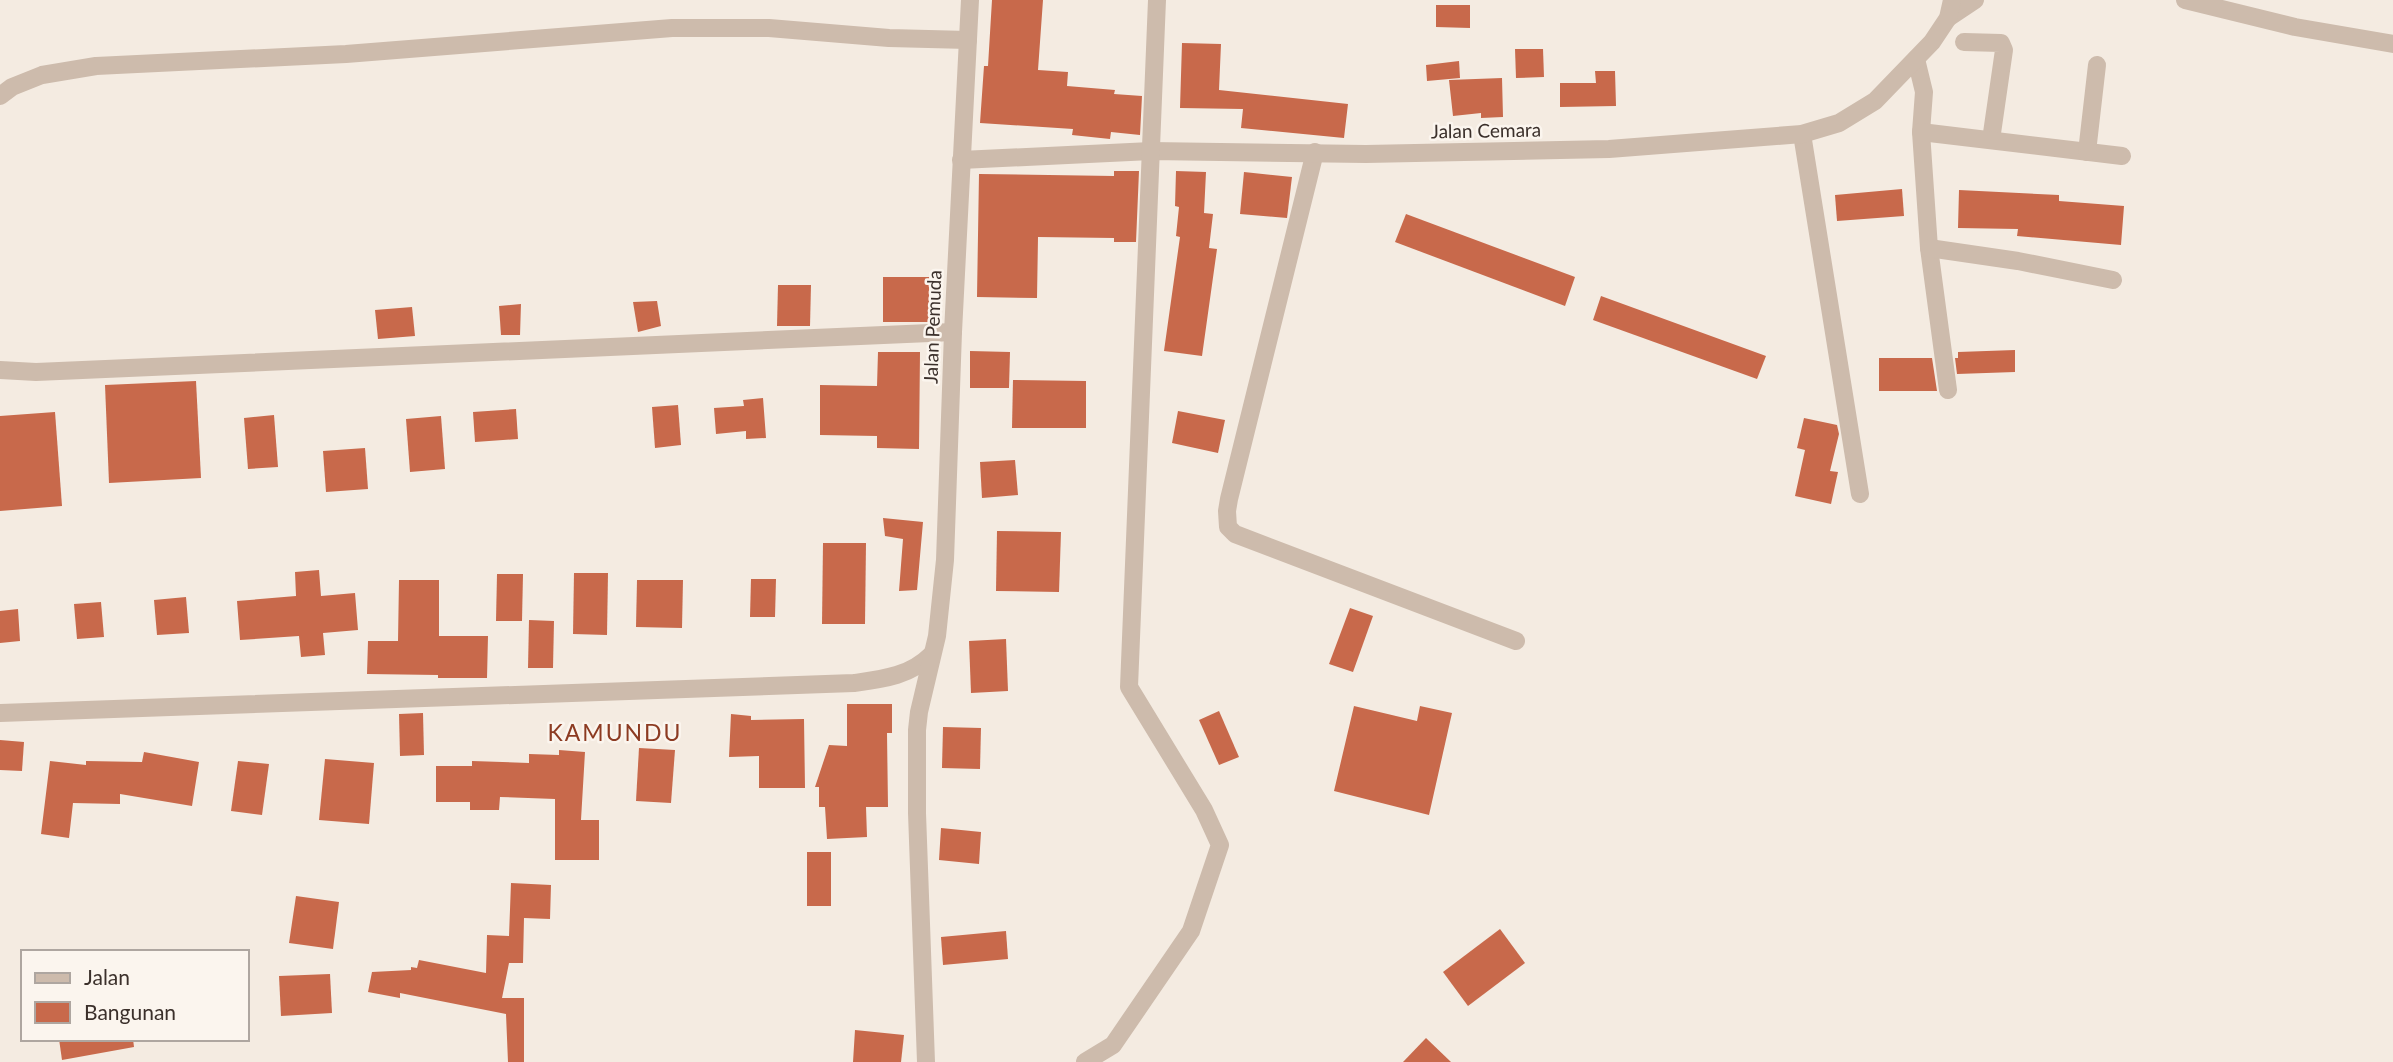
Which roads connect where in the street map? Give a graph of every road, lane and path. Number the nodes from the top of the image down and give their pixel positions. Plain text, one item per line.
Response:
1 (970, 0) edge
2 (1157, 0) edge
3 (1975, 0) edge
4 (2185, 0) edge
5 (1950, 9) edge
6 (968, 40) junction
7 (1964, 42) dead end
8 (2393, 44) edge
9 (1916, 59) junction
10 (2097, 65) dead end
11 (0, 96) edge
12 (1921, 132) junction
13 (1802, 134) junction
14 (1992, 140) junction
15 (1151, 151) junction
16 (1315, 152) junction
17 (2087, 152) junction
18 (2122, 156) dead end
19 (961, 160) junction
20 (1929, 248) junction
21 (2113, 280) dead end
22 (953, 332) junction
23 (0, 370) edge
24 (1948, 390) dead end
25 (1860, 494) dead end
26 (1516, 641) dead end
27 (931, 655) junction
28 (0, 713) edge
29 (926, 1062) edge
30 (1085, 1062) edge

1 - 6 street, Jalan Pemuda
2 - 15 street
3 - 5 street
4 - 8 street
5 - 9 street, Jalan Cemara
6 - 11 street
6 - 19 street, Jalan Pemuda
7 - 14 street
9 - 12 street
9 - 13 street, Jalan Cemara
10 - 17 street
12 - 14 street
12 - 20 street
13 - 16 street, Jalan Cemara
13 - 25 street
14 - 17 street
15 - 16 street, Jalan Cemara
15 - 19 street, Jalan Cemara
15 - 30 street
16 - 26 street
17 - 18 street
19 - 22 street, Jalan Pemuda
20 - 21 street
20 - 24 street
22 - 23 street
22 - 27 street, Jalan Pemuda
27 - 28 street
27 - 29 street, Jalan Pemuda

